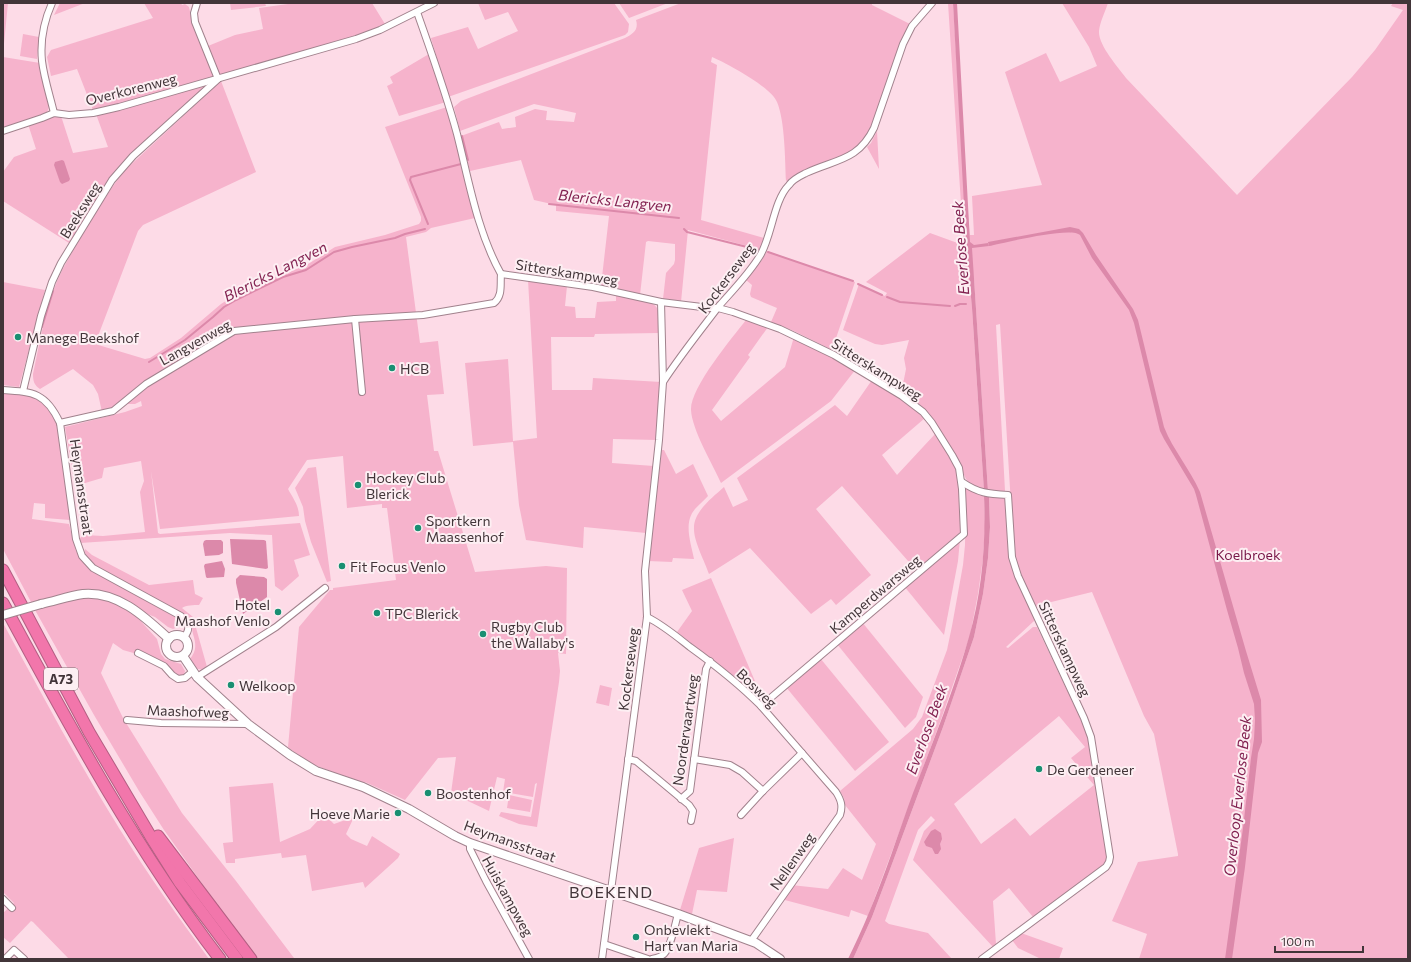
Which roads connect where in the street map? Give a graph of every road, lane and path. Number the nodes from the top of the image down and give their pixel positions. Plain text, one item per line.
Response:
1 (52, 3) edge
2 (197, 3) edge
3 (434, 3) edge
4 (932, 3) edge
5 (417, 12) junction
6 (218, 79) junction
7 (54, 113) junction
8 (3, 131) edge
9 (501, 274) junction
10 (661, 302) junction
11 (718, 308) junction
12 (355, 319) junction
13 (663, 382) junction
14 (3, 390) edge
15 (23, 391) junction
16 (362, 392) dead end
17 (60, 424) junction
18 (962, 482) junction
19 (3, 570) edge
20 (325, 588) dead end
21 (3, 603) edge
22 (3, 615) edge
23 (647, 617) junction
24 (184, 637) junction
25 (168, 638) junction
26 (138, 653) dead end
27 (183, 656) junction
28 (710, 661) junction
29 (195, 675) junction
30 (761, 706) junction
31 (127, 720) dead end
32 (248, 724) junction
33 (802, 753) junction
34 (628, 759) junction
35 (694, 759) junction
36 (120, 786) junction
37 (763, 791) junction
38 (836, 792) joint
39 (681, 799) junction
40 (741, 815) dead end
41 (691, 821) dead end
42 (470, 843) junction
43 (610, 890) junction
44 (3, 899) edge
45 (12, 908) dead end
46 (678, 914) junction
47 (751, 941) junction
48 (604, 944) junction
49 (5, 959) edge
50 (24, 959) edge
51 (220, 959) edge
52 (237, 959) edge
53 (251, 959) edge
54 (529, 959) edge
55 (602, 959) edge
56 (648, 959) edge
57 (652, 959) edge
58 (780, 959) edge
59 (982, 959) edge

1 - 7 street
2 - 6 street
3 - 5 street, Overkorenweg
4 - 11 street, Kockerseweg
5 - 6 street, Overkorenweg
5 - 9 street, Sitterskampweg
6 - 7 street, Overkorenweg
6 - 15 street, Beeksweg
7 - 8 street, Overkorenweg
9 - 10 street, Sitterskampweg
9 - 12 street, Langvenweg
10 - 11 street, Sitterskampweg
10 - 13 street, Kockerseweg
11 - 13 street, Kockerseweg
11 - 18 street, Sitterskampweg
12 - 16 street
12 - 17 street, Langvenweg
13 - 23 street, Kockerseweg
14 - 15 street, Heymansstraat
15 - 17 street, Heymansstraat
17 - 24 street, Heymansstraat
18 - 30 street, Kamperdwarsweg
18 - 59 street, Sitterskampweg
19 - 36 highway, A73
20 - 29 street
21 - 51 highway, A73
22 - 25 street, bridge
23 - 28 street, Bosweg
23 - 34 street, Kockerseweg
24 - 25 street
24 - 27 street
25 - 27 street
26 - 29 street
27 - 29 street, Heymansstraat
28 - 30 street, Bosweg
28 - 35 street, Noordervaartweg
29 - 32 street, Heymansstraat
30 - 33 street, Bosweg
31 - 32 street, Maashofweg
32 - 42 street, Heymansstraat
33 - 37 street
33 - 38 street, Bosweg
34 - 39 street, Noordervaartweg
34 - 43 street, Kockerseweg
35 - 37 street
35 - 39 street, Noordervaartweg
36 - 52 highway, A73
36 - 53 highway, A73
37 - 40 street
38 - 47 street, Nellenweg
39 - 41 street, Noordervaartweg
42 - 43 street, Heymansstraat
42 - 54 street, Huiskampweg
43 - 46 street, Heymansstraat
43 - 48 street, Kockerseweg
44 - 45 street
46 - 47 street, Heymansstraat
46 - 57 street
47 - 58 street, Heymansstraat
48 - 55 street, Kockerseweg
48 - 56 street
49 - 50 street

